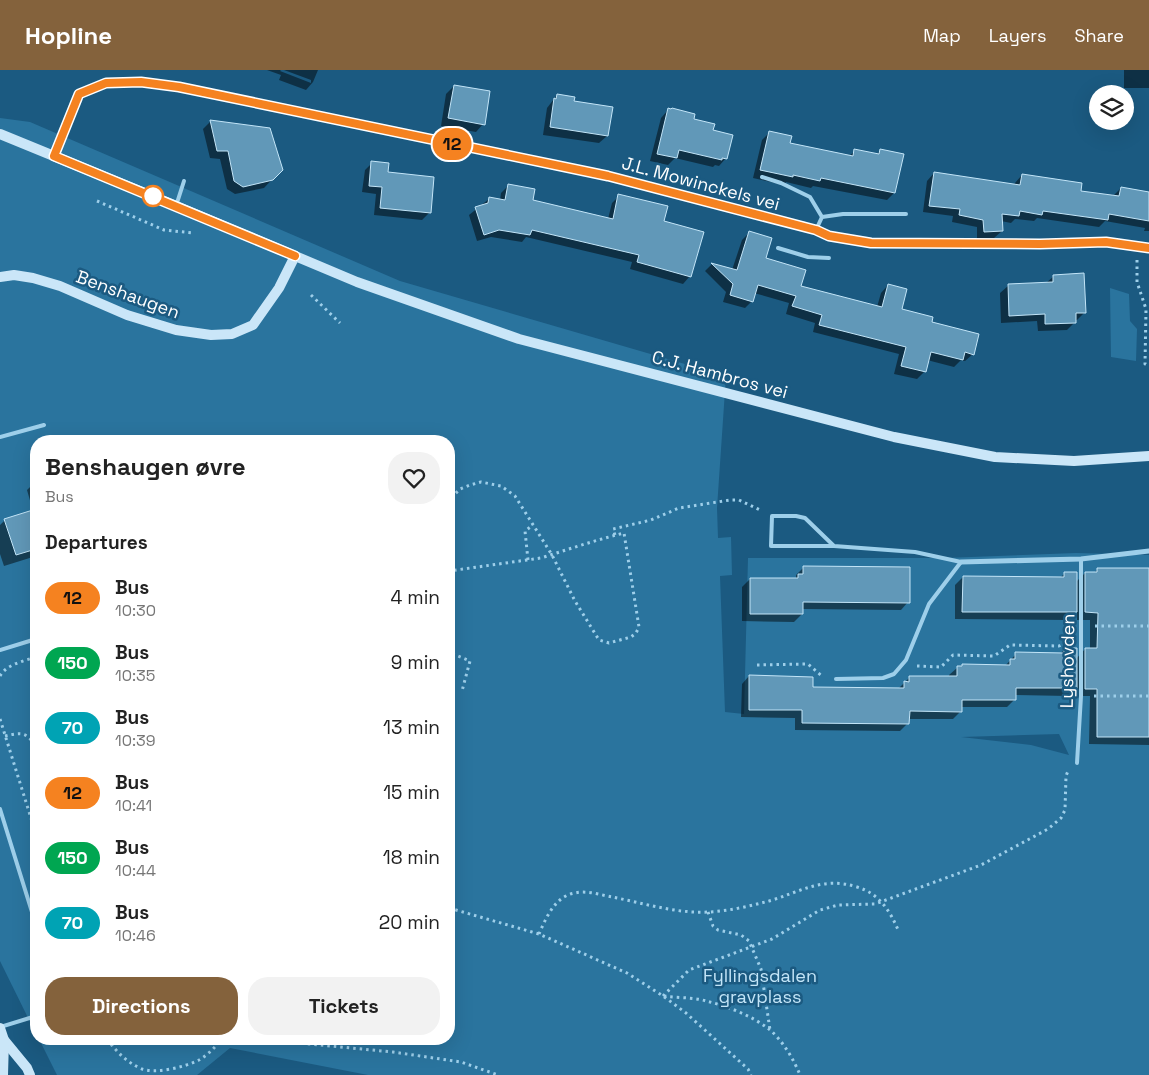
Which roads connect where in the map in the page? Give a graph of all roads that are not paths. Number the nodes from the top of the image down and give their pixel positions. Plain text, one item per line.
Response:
1 (0, 134) edge
2 (54, 156) junction
3 (762, 177) dead end
4 (184, 181) dead end
5 (176, 206) junction
6 (906, 214) dead end
7 (822, 217) junction
8 (816, 230) junction
9 (778, 248) dead end
10 (1149, 248) edge
11 (295, 256) junction
12 (829, 258) dead end
13 (0, 277) edge
14 (44, 424) dead end
15 (0, 437) edge
16 (1149, 456) edge
17 (834, 546) junction
18 (1149, 551) edge
19 (1081, 560) junction
20 (961, 562) junction
21 (30, 641) edge
22 (0, 649) edge
23 (836, 678) road end
24 (1077, 761) road end
25 (0, 809) edge
26 (30, 906) edge
27 (30, 1018) edge
28 (0, 1028) edge
29 (4, 1040) junction
30 (3, 1075) edge
31 (30, 1075) edge

1 - 2 main road
2 - 5 main road
2 - 8 street, J.L. Mowinckels vei
3 - 7 lane
4 - 5 lane
5 - 11 main road
6 - 7 lane
7 - 8 lane
8 - 10 street, J.L. Mowinckels vei
9 - 12 lane
11 - 13 main road, Benshaugen
11 - 16 main road, C.J. Hambros vei
14 - 15 lane
17 - 17 lane
17 - 20 lane
18 - 19 street
19 - 20 street
19 - 24 lane, Lyshovden
20 - 23 lane
21 - 22 lane
25 - 26 lane
27 - 28 lane
28 - 29 main road
29 - 30 main road
29 - 31 main road

